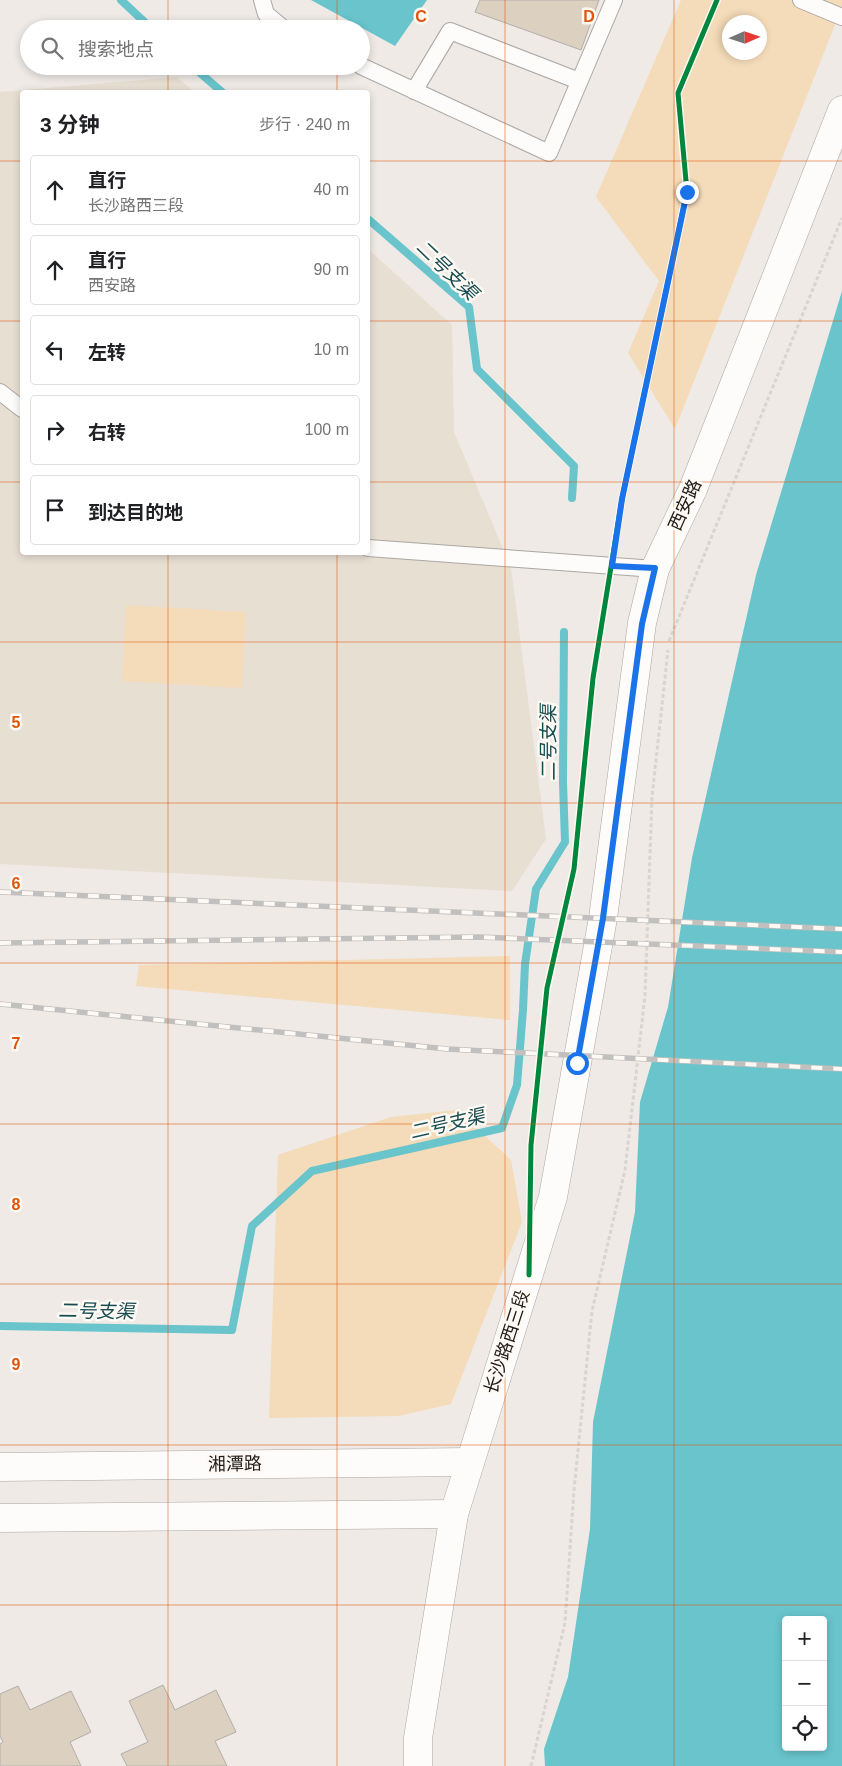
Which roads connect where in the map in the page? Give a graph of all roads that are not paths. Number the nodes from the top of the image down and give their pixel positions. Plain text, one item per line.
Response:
1 (262, 0) edge
2 (614, 0) edge
3 (801, 0) edge
4 (842, 17) edge
5 (273, 20) edge
6 (370, 70) edge
7 (579, 81) junction
8 (414, 91) junction
9 (842, 110) edge
10 (0, 392) edge
11 (20, 407) edge
12 (370, 548) edge
13 (655, 568) junction
14 (603, 918) joint
15 (470, 1462) junction
16 (0, 1467) edge
17 (454, 1514) junction
18 (0, 1518) edge
19 (418, 1766) edge

1 - 5 lane
2 - 7 lane
3 - 4 lane
6 - 8 lane
7 - 8 lane
7 - 8 lane
9 - 13 main road, 西安路
10 - 11 lane
12 - 13 lane
13 - 14 main road, 西安路
14 - 15 main road, 长沙路西三段
15 - 16 main road, 湘潭路
15 - 17 main road, 长沙路西三段
17 - 18 main road
17 - 19 main road, 长沙路西三段

